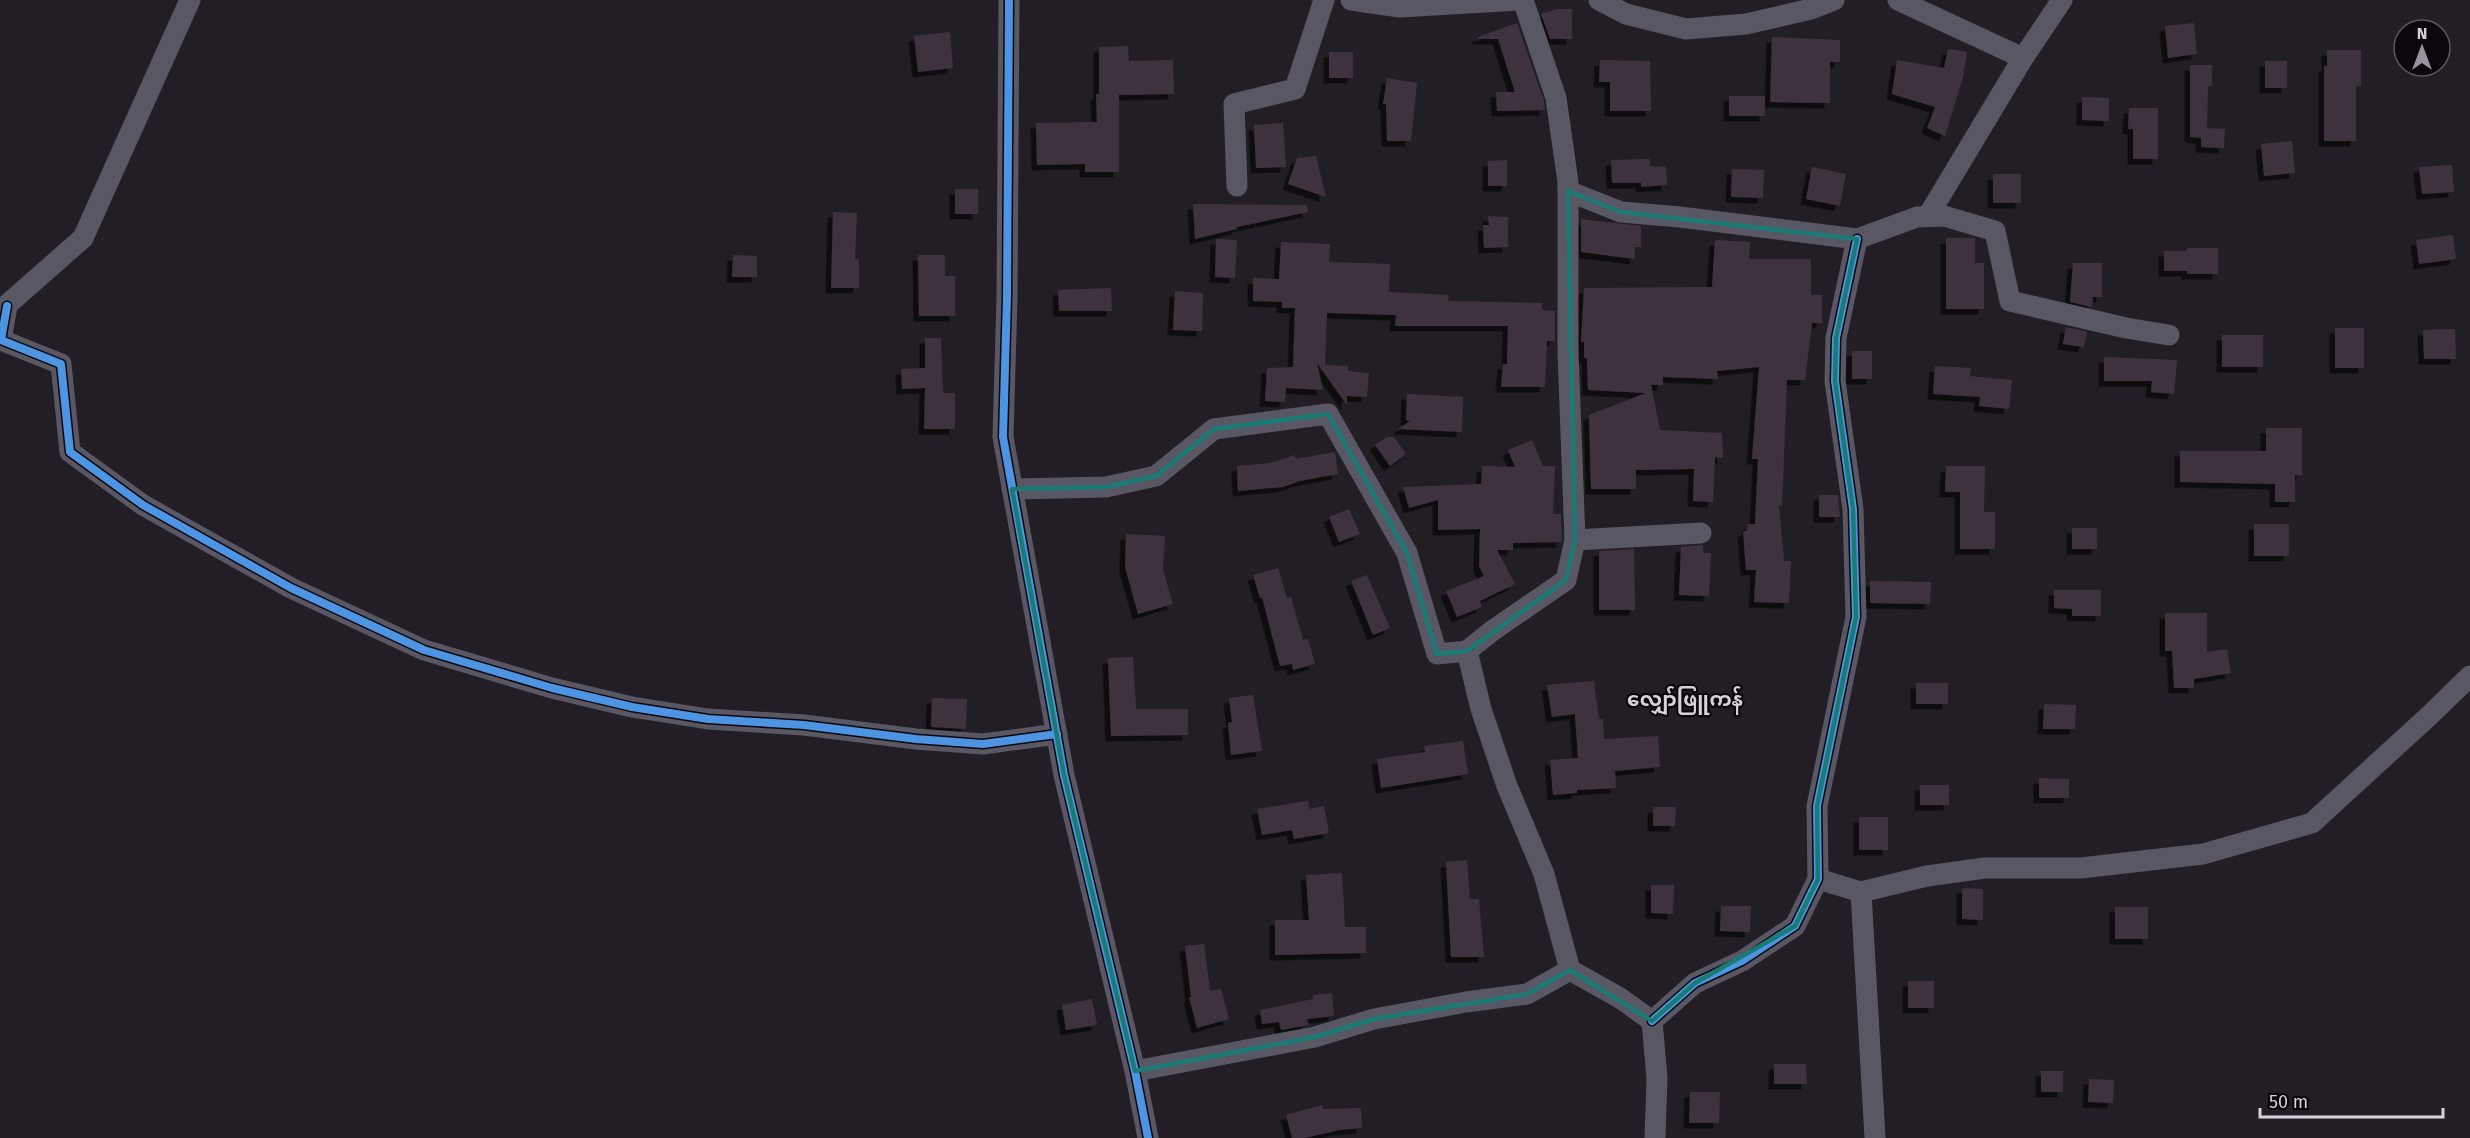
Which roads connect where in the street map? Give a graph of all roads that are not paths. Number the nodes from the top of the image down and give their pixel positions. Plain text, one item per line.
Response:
1 (190, 0) edge
2 (1009, 0) edge
3 (1324, 0) edge
4 (1351, 0) edge
5 (1521, 0) edge
6 (1599, 0) edge
7 (1834, 0) edge
8 (1898, 0) edge
9 (2061, 0) edge
10 (2023, 58) junction
11 (1237, 186) dead end
12 (1568, 191) junction
13 (1929, 216) junction
14 (1857, 239) junction
15 (4, 308) edge
16 (2169, 335) dead end
17 (1012, 489) junction
18 (1701, 533) dead end
19 (1575, 540) junction
20 (1467, 651) junction
21 (2470, 675) edge
22 (1057, 734) junction
23 (1818, 879) junction
24 (1861, 892) junction
25 (1570, 970) junction
26 (1652, 1021) junction
27 (1135, 1071) junction
28 (1148, 1138) edge
29 (1655, 1138) edge
30 (1875, 1138) edge

1 - 15 street
2 - 17 street
3 - 11 street
4 - 5 street
5 - 12 street
6 - 7 street
8 - 10 street
9 - 10 street
10 - 13 street
12 - 14 street
12 - 19 street
13 - 14 street
13 - 16 street
14 - 23 street
15 - 22 street
17 - 20 street
17 - 22 street
18 - 19 street
19 - 20 street
20 - 25 street
21 - 24 street
22 - 27 street
23 - 24 street
23 - 26 street
24 - 30 street
25 - 26 street
25 - 27 street
26 - 29 street
27 - 28 street

